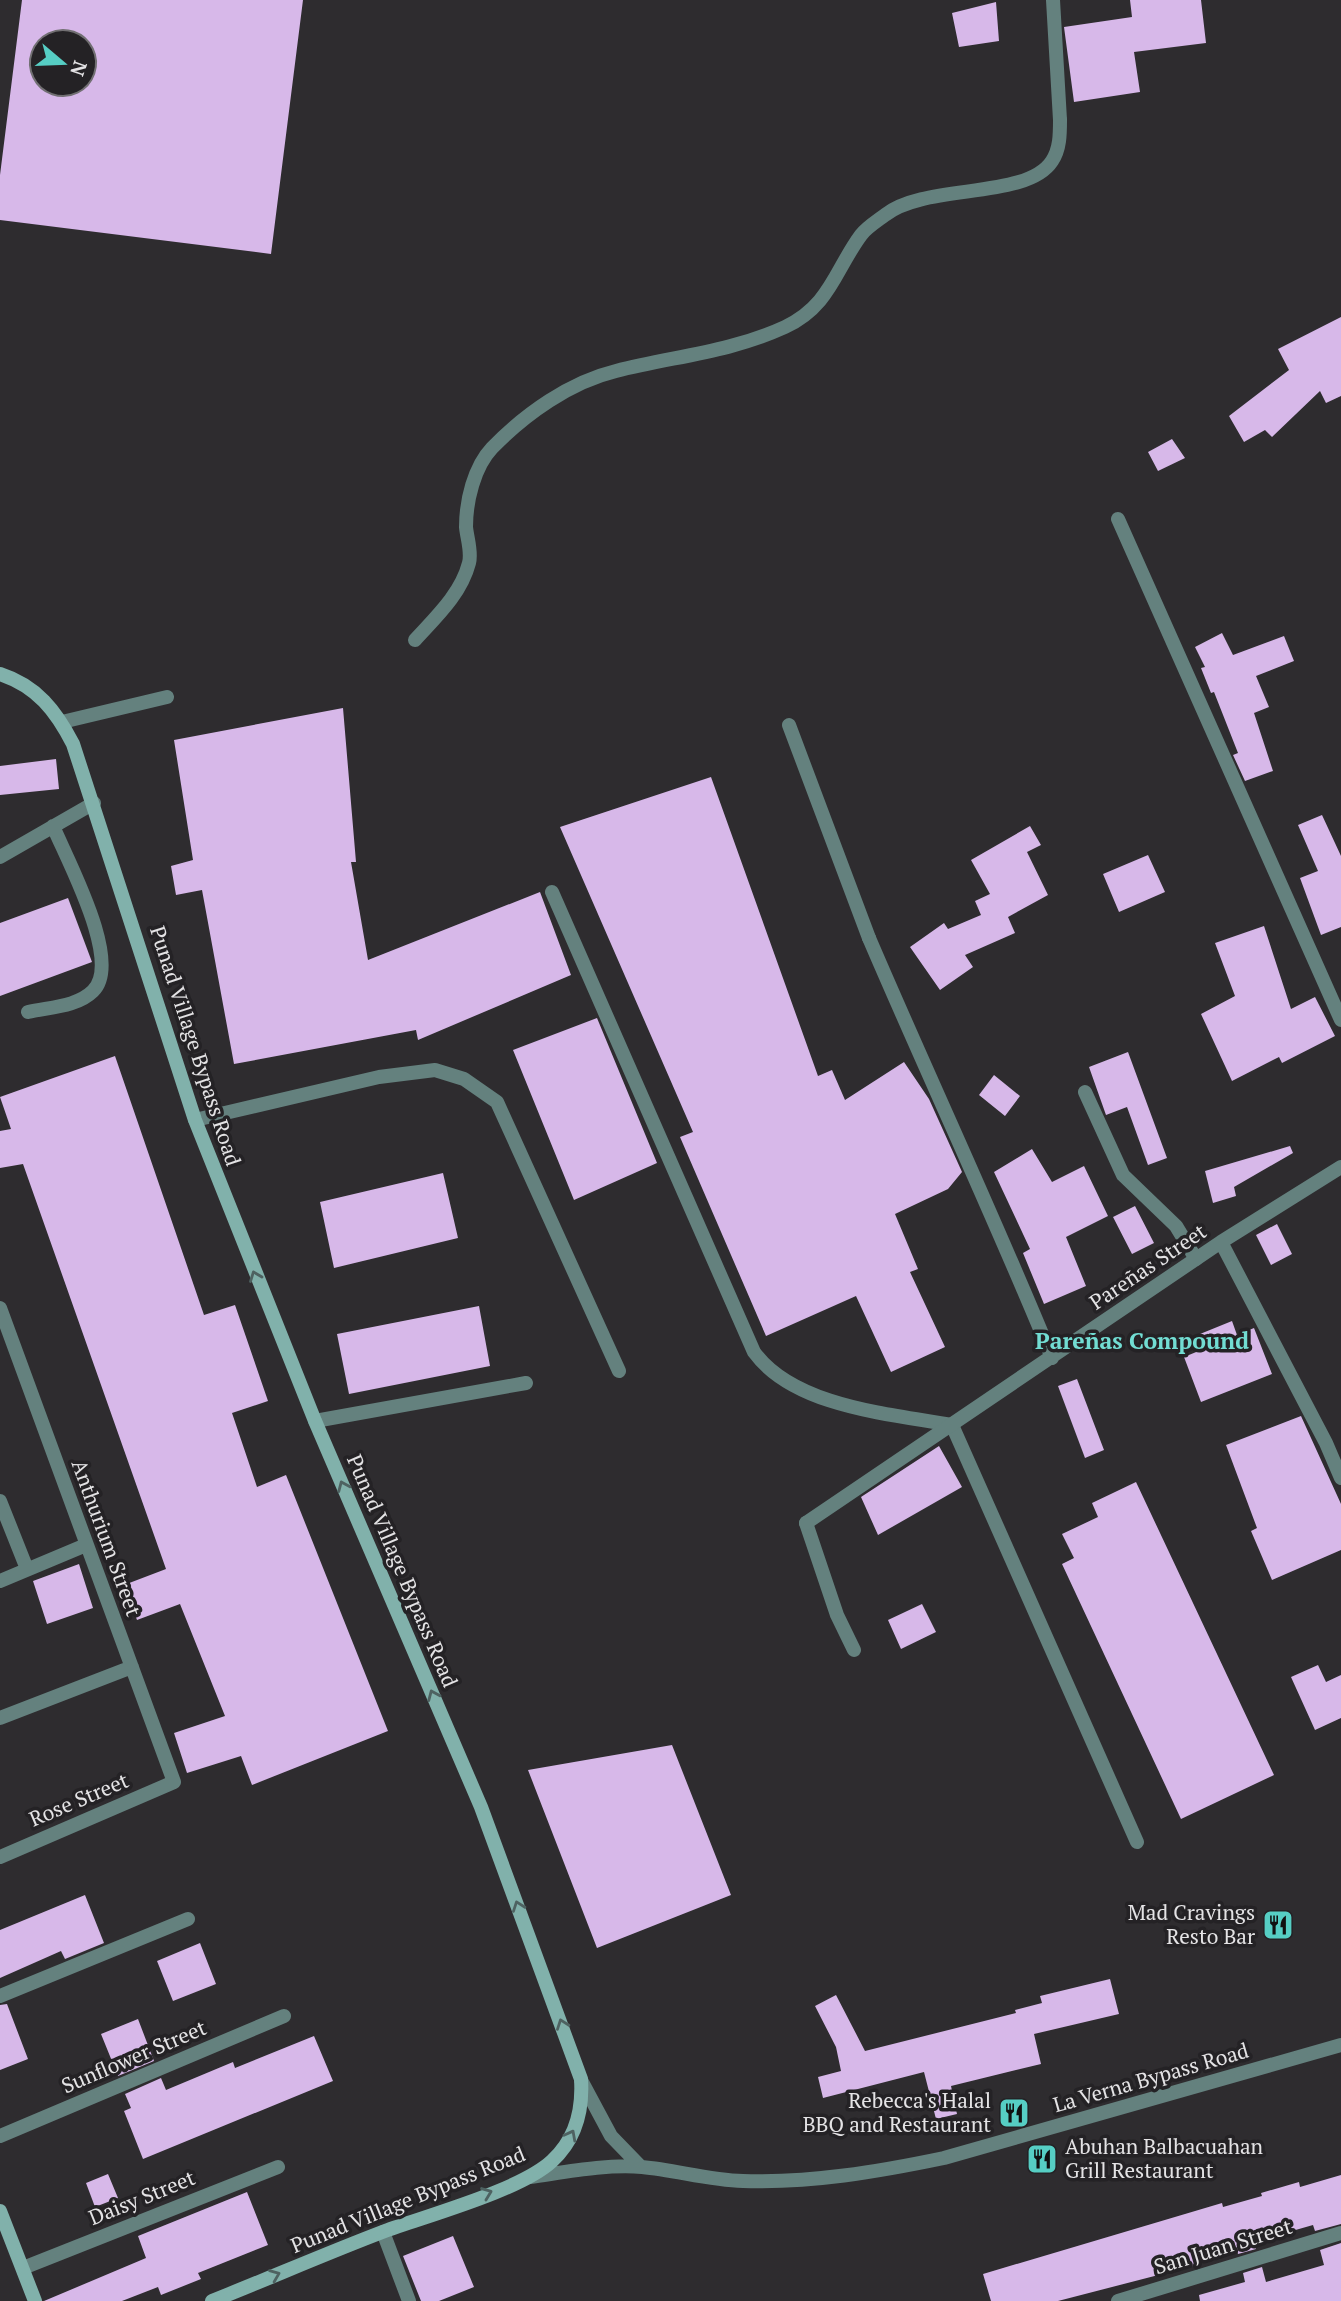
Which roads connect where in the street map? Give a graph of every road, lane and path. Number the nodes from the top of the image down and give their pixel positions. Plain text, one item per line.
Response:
1 (1053, 0) edge
2 (1118, 519) dead end
3 (415, 640) dead end
4 (0, 674) edge
5 (167, 697) dead end
6 (62, 722) junction
7 (789, 725) dead end
8 (94, 803) junction
9 (53, 826) junction
10 (0, 856) edge
11 (552, 892) dead end
12 (28, 1012) dead end
13 (1341, 1020) edge
14 (1085, 1092) dead end
15 (195, 1120) junction
16 (1341, 1167) edge
17 (1221, 1242) junction
18 (1196, 1259) junction
19 (0, 1308) edge
20 (1052, 1358) junction
21 (619, 1371) dead end
22 (526, 1383) dead end
23 (315, 1421) junction
24 (953, 1425) junction
25 (1341, 1478) edge
26 (0, 1501) edge
27 (86, 1545) junction
28 (27, 1569) junction
29 (0, 1581) edge
30 (854, 1650) dead end
31 (132, 1667) junction
32 (0, 1718) edge
33 (174, 1782) joint
34 (1137, 1842) dead end
35 (0, 1857) edge
36 (188, 1919) dead end
37 (0, 1996) edge
38 (284, 2016) dead end
39 (1341, 2045) edge
40 (581, 2079) junction
41 (0, 2136) edge
42 (641, 2166) junction
43 (278, 2167) dead end
44 (530, 2177) junction
45 (0, 2211) edge
46 (383, 2232) junction
47 (1341, 2233) edge
48 (23, 2268) junction
49 (35, 2301) edge
50 (212, 2301) edge
51 (409, 2301) edge
52 (1118, 2301) edge

1 - 3 street
2 - 13 street
4 - 6 main road, Punad Village Bypass Road
5 - 6 street
6 - 8 main road, Punad Village Bypass Road
7 - 20 street
8 - 9 street
8 - 15 main road, Punad Village Bypass Road
9 - 10 street
9 - 12 street
11 - 24 street
14 - 18 street
15 - 21 street
23 -> 15 main road, Punad Village Bypass Road
16 - 17 street, Pareñas Street
17 - 18 street, Pareñas Street
17 - 25 street
18 - 20 street, Pareñas Street
19 - 27 street, Anthurium Street
20 - 24 street, Pareñas Street
22 - 23 street
40 -> 23 main road, Punad Village Bypass Road
24 - 30 street, Pareñas Street
24 - 34 street
26 - 28 street
27 - 28 street
27 - 31 street, Anthurium Street
28 - 29 street
31 - 32 street
31 - 33 street, Anthurium Street
33 - 35 street, Rose Street
36 - 37 street
38 - 41 street, Sunflower Street
39 - 42 street, La Verna Bypass Road
40 - 42 street
44 -> 40 main road, Punad Village Bypass Road
42 - 44 street, La Verna Bypass Road
43 - 48 street, Daisy Street
46 -> 44 main road, Punad Village Bypass Road
45 - 48 main road
50 -> 46 main road, Punad Village Bypass Road
46 - 51 street
47 - 52 street, San Juan Street
48 - 49 main road

